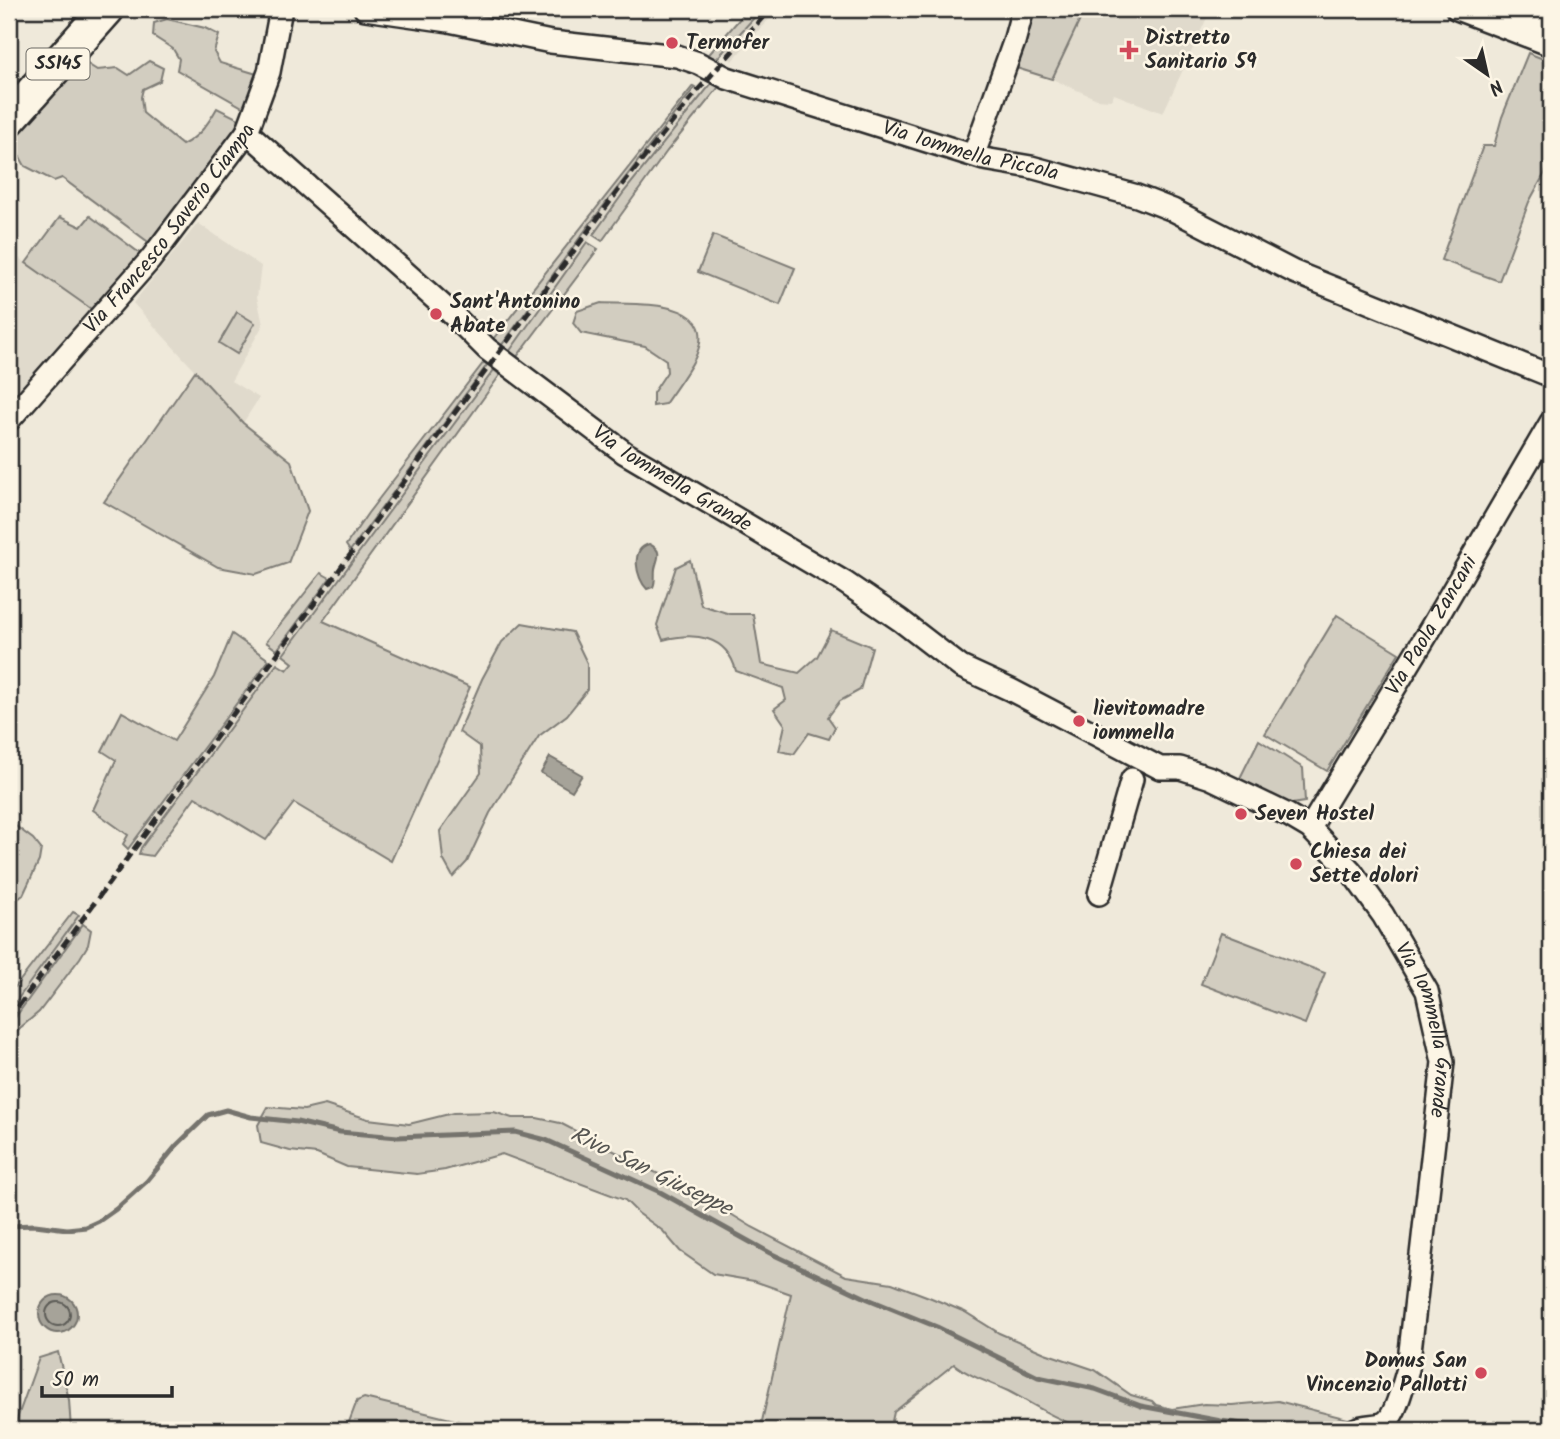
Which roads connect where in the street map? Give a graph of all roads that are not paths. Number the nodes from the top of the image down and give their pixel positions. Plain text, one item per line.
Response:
1 (107, 9) edge
2 (281, 9) edge
3 (365, 9) edge
4 (1023, 9) edge
5 (1457, 9) edge
6 (1500, 9) edge
7 (1551, 29) edge
8 (1551, 45) edge
9 (9, 119) edge
10 (247, 132) junction
11 (974, 154) junction
12 (1551, 376) edge
13 (9, 420) edge
14 (1551, 422) edge
15 (1137, 768) junction
16 (1310, 828) junction
17 (1099, 894) dead end
18 (1360, 1427) edge

1 - 9 main road, SS145
2 - 10 street, Via Francesco Saverio Ciampa
3 - 11 street, Via Iommella Piccola
4 - 11 street
5 - 8 street
6 - 7 street
10 - 13 street, Via Francesco Saverio Ciampa
10 - 15 street, Via Iommella Grande
11 - 12 street, Via Iommella Piccola
14 - 16 street, Via Paola Zancani
15 - 16 street, Via Iommella Grande
15 - 17 street
16 - 18 street, Via Iommella Grande

